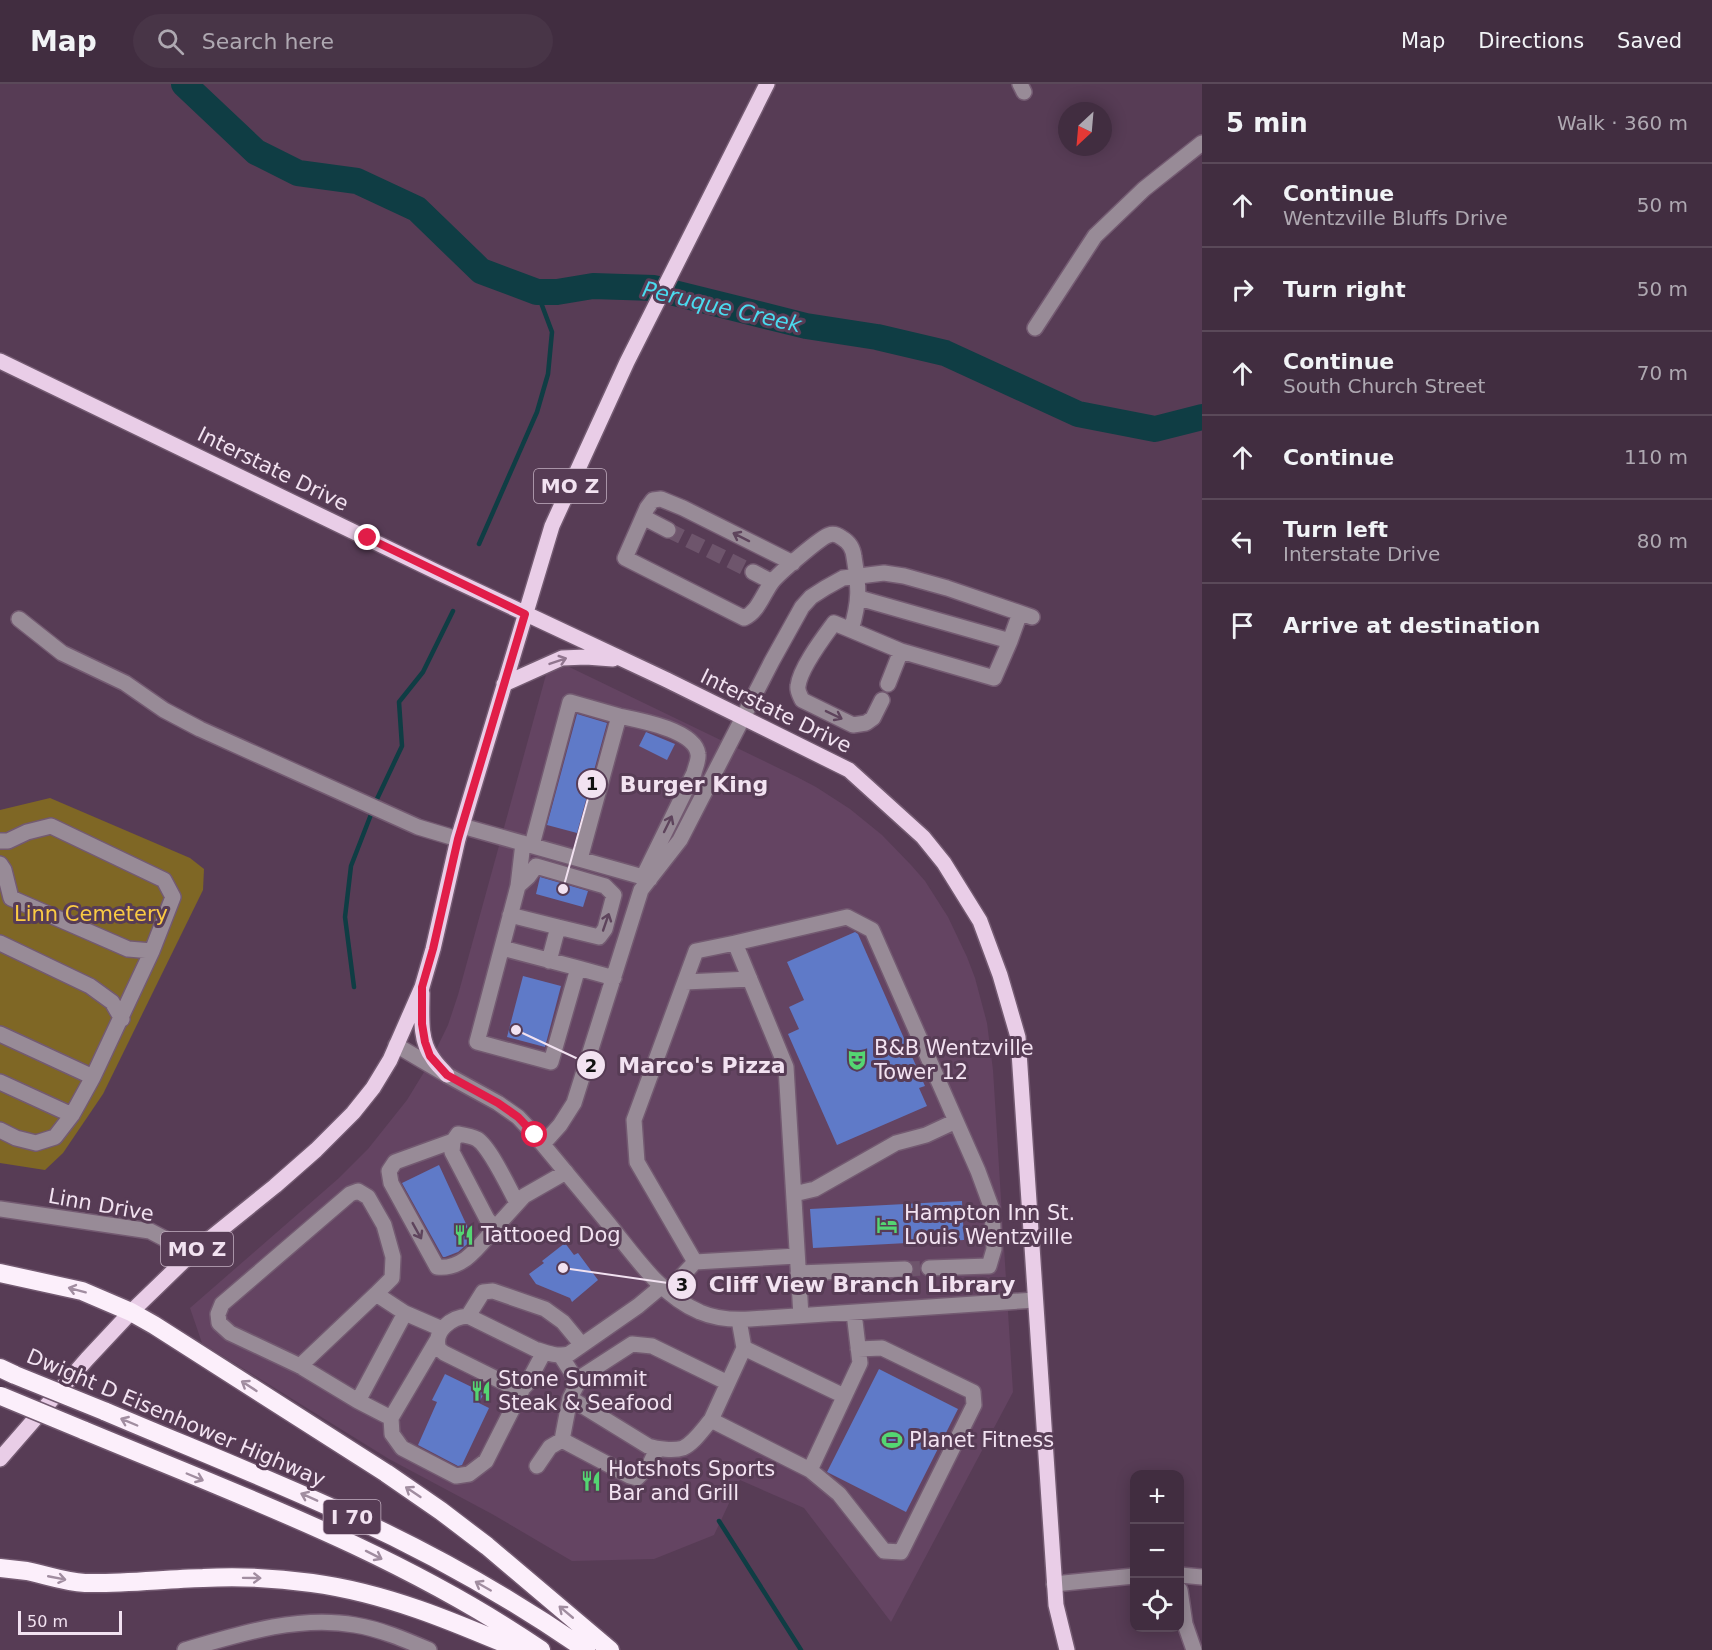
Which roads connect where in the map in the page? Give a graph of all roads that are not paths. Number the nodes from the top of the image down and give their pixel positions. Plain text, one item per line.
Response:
1 (767, 84) edge
2 (1202, 143) edge
3 (1035, 328) dead end
4 (0, 361) edge
5 (643, 518) junction
6 (668, 530) tunnel mouth
7 (793, 563) junction
8 (753, 572) tunnel mouth
9 (857, 575) junction
10 (772, 582) junction
11 (859, 598) junction
12 (525, 614) junction
13 (19, 619) dead end
14 (851, 630) junction
15 (1010, 641) junction
16 (901, 651) junction
17 (621, 659) junction
18 (504, 684) junction
19 (888, 684) dead end
20 (882, 700) dead end
21 (619, 716) junction
22 (744, 717) junction
23 (460, 832) junction
24 (0, 841) edge
25 (528, 844) junction
26 (579, 859) junction
27 (0, 864) edge
28 (646, 878) junction
29 (518, 886) junction
30 (510, 915) junction
31 (558, 927) junction
32 (0, 943) edge
33 (735, 943) junction
34 (502, 948) junction
35 (152, 951) junction
36 (549, 961) junction
37 (578, 968) junction
38 (614, 978) junction
39 (750, 979) junction
40 (685, 982) junction
41 (422, 987) junction
42 (122, 1019) junction
43 (0, 1034) edge
44 (396, 1045) junction
45 (447, 1075) junction
46 (93, 1077) junction
47 (0, 1082) edge
48 (72, 1115) junction
49 (956, 1121) junction
50 (0, 1130) edge
51 (453, 1141) junction
52 (543, 1144) junction
53 (566, 1172) junction
54 (794, 1194) junction
55 (517, 1203) junction
56 (0, 1209) edge
57 (495, 1228) junction
58 (192, 1253) junction
59 (797, 1256) junction
60 (695, 1262) junction
61 (929, 1268) tunnel mouth
62 (905, 1269) tunnel mouth
63 (0, 1273) edge
64 (798, 1273) junction
65 (665, 1289) junction
66 (376, 1294) junction
67 (1035, 1300) junction
68 (131, 1312) junction
69 (405, 1313) junction
70 (854, 1313) junction
71 (468, 1316) junction
72 (801, 1316) junction
73 (739, 1320) junction
74 (442, 1331) junction
75 (582, 1345) junction
76 (744, 1348) junction
77 (858, 1349) junction
78 (544, 1352) junction
79 (561, 1356) junction
80 (300, 1366) junction
81 (8, 1371) edge
82 (581, 1377) junction
83 (728, 1383) junction
84 (523, 1388) junction
85 (0, 1396) edge
86 (844, 1396) junction
87 (570, 1398) junction
88 (358, 1401) junction
89 (391, 1418) junction
90 (711, 1420) junction
91 (562, 1440) junction
92 (657, 1449) junction
93 (0, 1459) edge
94 (537, 1466) dead end
95 (810, 1470) junction
96 (0, 1568) edge
97 (1184, 1575) edge
98 (1130, 1576) edge
99 (1202, 1577) edge
100 (1054, 1584) junction
101 (1184, 1618) edge
102 (401, 1644) edge
103 (185, 1650) edge
104 (429, 1650) edge
105 (520, 1650) edge
106 (541, 1650) edge
107 (586, 1650) edge
108 (610, 1650) edge
109 (1067, 1650) edge
110 (1194, 1650) edge

1 - 12 main road, MO Z
2 - 3 street
4 - 12 main road, Interstate Drive
5 - 6 street
7 -> 5 street
5 - 10 street
7 - 9 street
7 - 10 street
8 - 10 street
9 - 11 street
9 - 15 street
9 - 22 street
11 - 14 street
11 - 15 street
12 - 17 main road, Interstate Drive
12 - 18 main road, MO Z
13 - 23 street
14 - 16 street
14 -> 20 street
15 - 16 street
16 - 19 street
18 -> 17 main road
17 - 22 main road, Interstate Drive
18 - 23 main road, MO Z
21 - 25 street
21 - 26 street
28 -> 21 street
22 - 28 street
22 - 67 main road, Interstate Drive
23 - 25 street
23 - 41 main road, MO Z
24 - 35 street
25 - 26 street
25 - 29 street
26 - 28 street
27 - 35 street
28 - 38 street
29 - 30 street
31 -> 29 street
30 - 31 street
30 - 34 street
31 - 36 street
32 - 42 street
33 - 39 street
33 - 40 street
33 - 49 street
34 - 36 street
34 - 37 street
35 - 42 street
36 - 37 street
37 - 38 street
38 - 52 street
39 - 40 street
39 - 54 street
40 - 60 street
41 - 44 main road, MO Z
41 - 45 main road
42 - 46 street
43 - 46 street
44 - 45 street
44 - 58 main road, MO Z
45 - 52 street
46 - 48 street
47 - 48 street
48 - 50 street
49 - 54 street
49 - 61 street
51 - 55 street
51 - 57 street
51 -> 57 street
52 - 53 street
53 - 55 street
53 - 65 street
54 - 59 street
55 - 57 street
56 - 58 street, Linn Drive
58 - 68 main road, MO Z
59 - 60 street
59 - 64 street
60 - 65 street
62 - 64 street
68 -> 63 highway
64 - 72 street
65 - 73 street
65 - 75 street
66 - 69 street
66 - 80 street
66 - 80 street
67 - 70 street
67 - 100 main road, Interstate Drive
68 - 93 main road, MO Z
108 -> 68 highway
69 - 74 street
69 - 88 street
70 - 72 street
70 - 77 street
71 - 74 street
71 - 75 street
71 - 78 street
72 - 73 street
73 - 76 street
74 - 84 street
74 - 89 street
75 - 79 street
76 - 83 street
76 - 86 street
77 - 86 street
77 - 95 street
78 - 79 street
78 - 84 street
79 - 82 street
80 - 88 street
107 -> 81 highway, Dwight D Eisenhower Highway / I 70, bridge
82 - 83 street
82 - 87 street
83 - 90 street
84 - 89 street
85 -> 106 highway, I 70, bridge
86 - 95 street
87 - 91 street
87 - 92 street
88 - 89 street
90 - 92 street
90 - 95 street
91 - 92 street
91 - 94 street
96 -> 105 highway
97 - 99 street
98 - 100 street
100 - 109 main road, Interstate Drive
101 - 110 street
102 - 103 street
102 - 104 street

